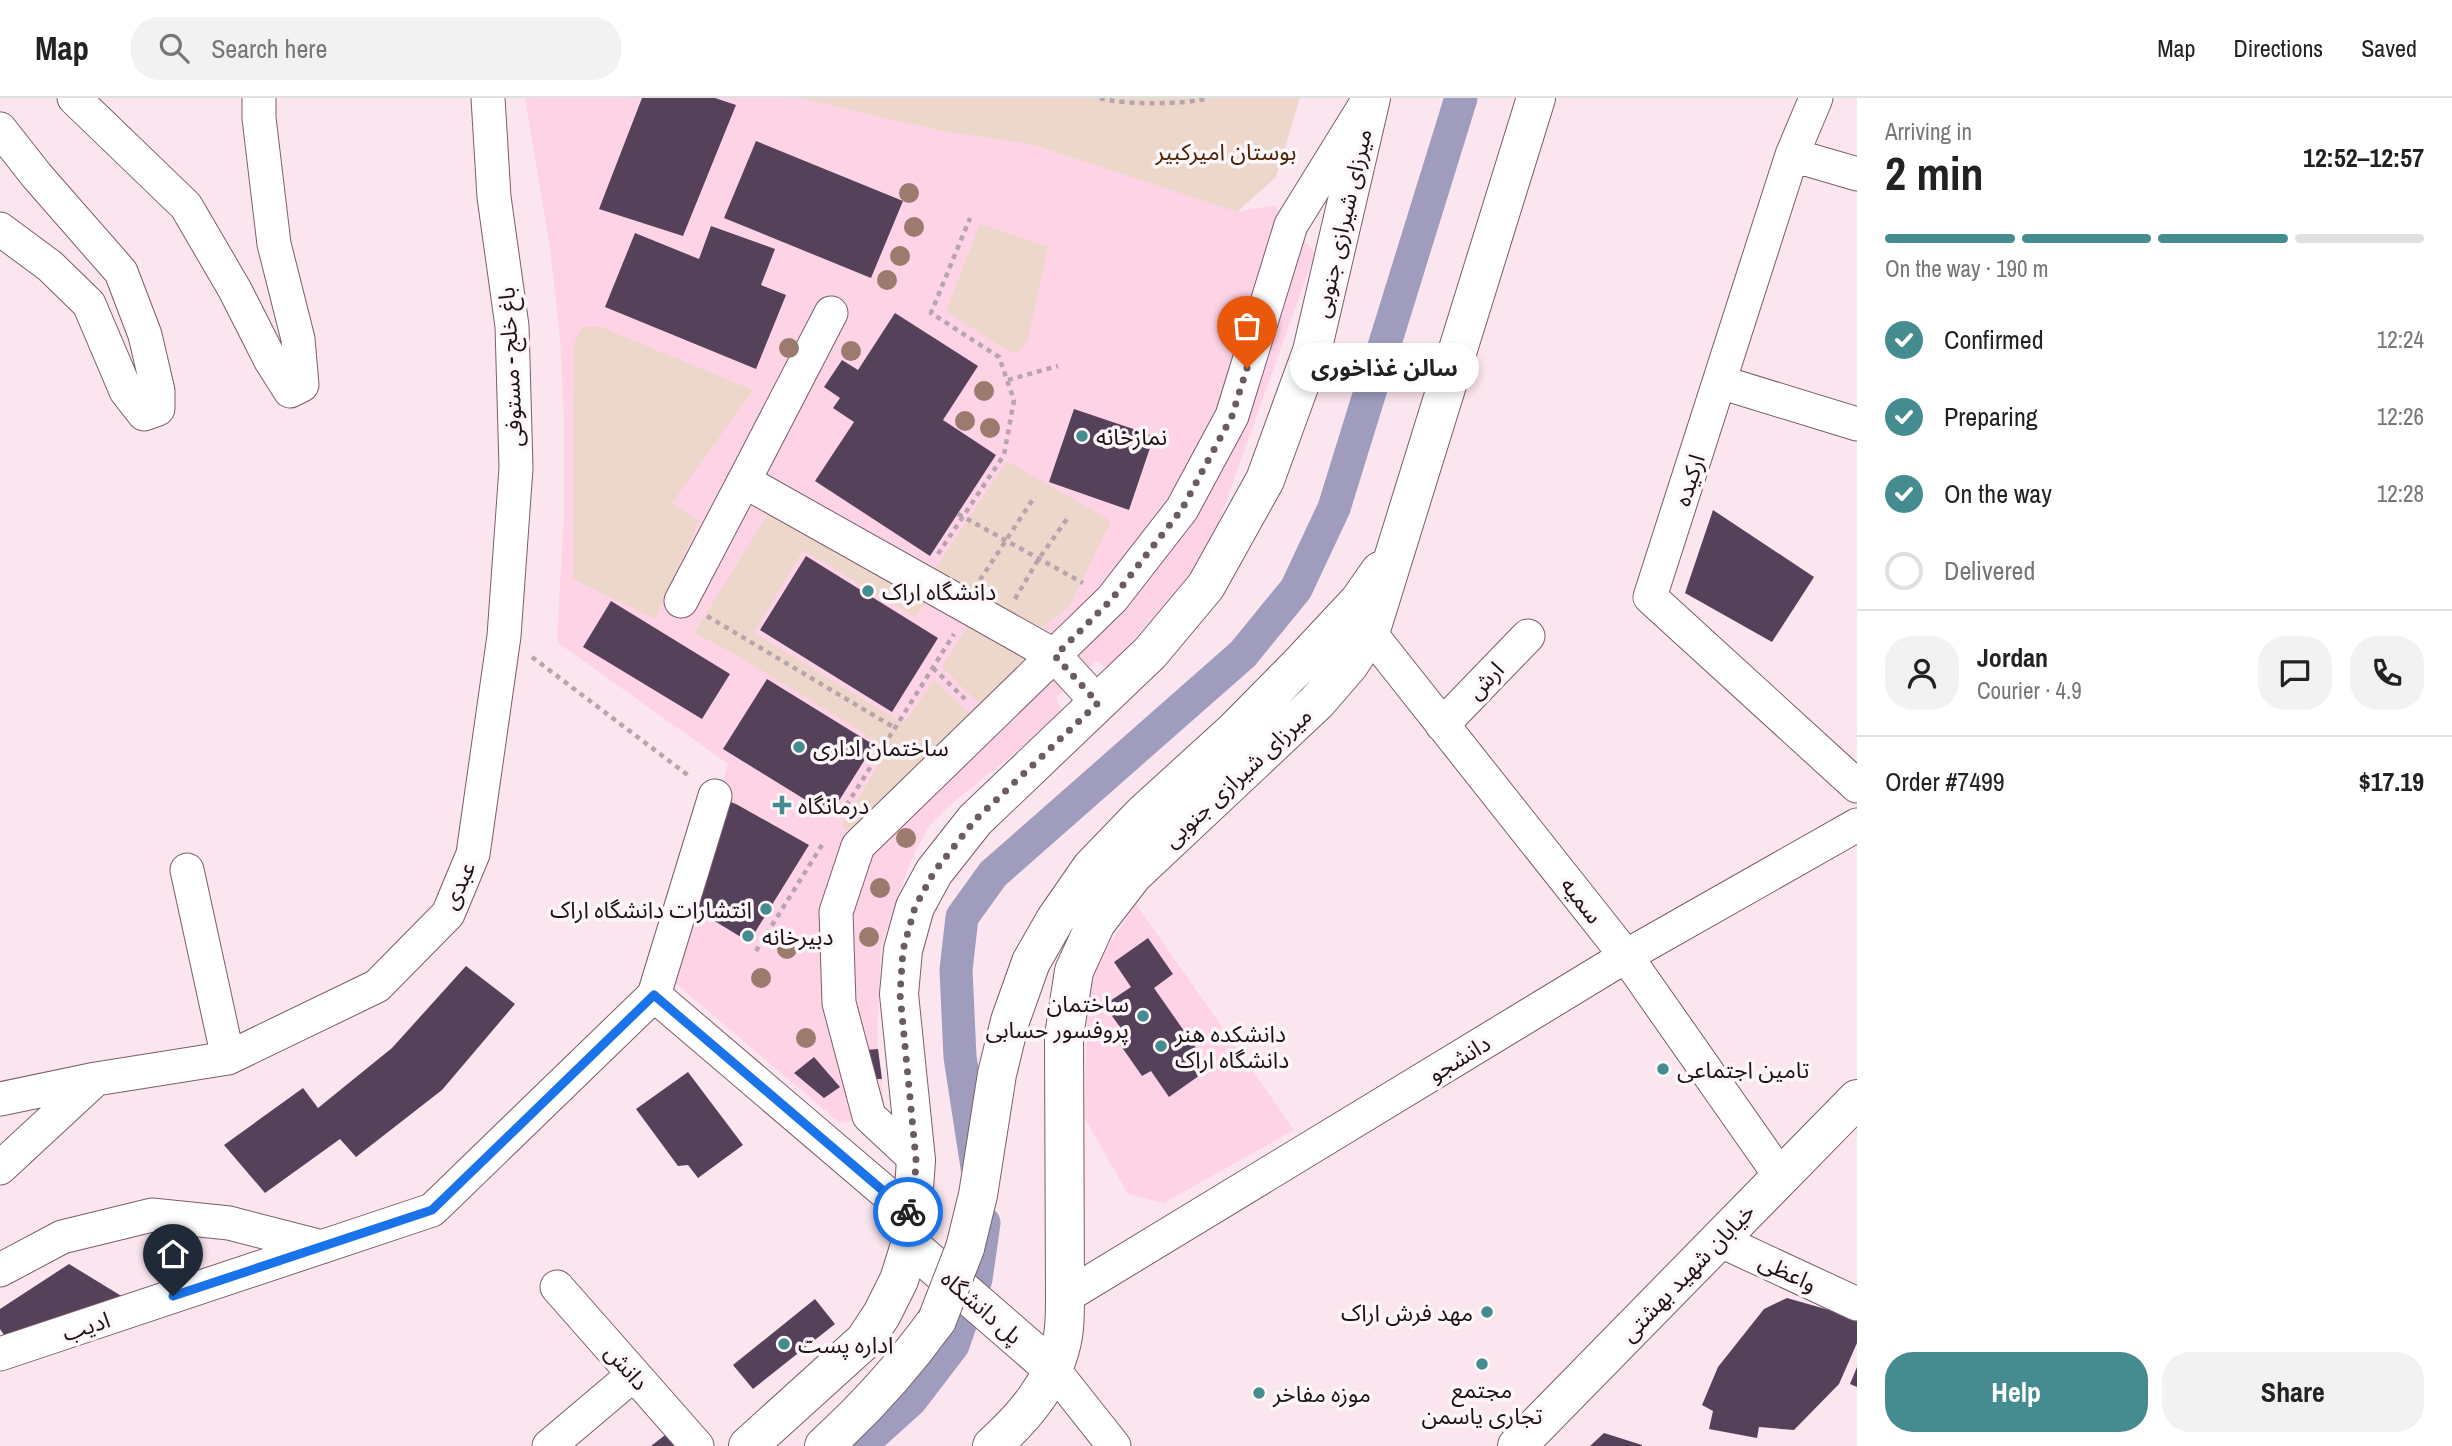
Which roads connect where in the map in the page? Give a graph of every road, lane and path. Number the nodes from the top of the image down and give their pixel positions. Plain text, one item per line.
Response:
1 (74, 98) edge
2 (259, 98) edge
3 (488, 98) edge
4 (1100, 98) edge
5 (1208, 98) edge
6 (1370, 98) edge
7 (1536, 98) edge
8 (1816, 98) edge
9 (0, 129) edge
10 (1792, 155) junction
11 (1857, 174) edge
12 (970, 218) dead end
13 (0, 229) edge
14 (831, 313) dead end
15 (1058, 366) dead end
16 (1008, 380) junction
17 (1720, 382) junction
18 (1857, 424) edge
19 (744, 481) junction
20 (1035, 496) dead end
21 (960, 515) junction
22 (1069, 516) dead end
23 (1006, 540) junction
24 (1395, 550) junction
25 (1038, 560) junction
26 (920, 581) junction
27 (1082, 582) dead end
28 (972, 599) junction
29 (681, 601) joint
30 (1011, 605) dead end
31 (1370, 633) junction
32 (504, 636) joint
33 (1528, 636) dead end
34 (1055, 656) junction
35 (541, 664) dead end
36 (933, 668) junction
37 (1098, 703) junction
38 (988, 720) junction
39 (1442, 724) junction
40 (895, 728) junction
41 (1857, 786) edge
42 (715, 796) joint
43 (838, 820) dead end
44 (1857, 825) edge
45 (824, 842) dead end
46 (187, 870) dead end
47 (756, 951) dead end
48 (1626, 956) junction
49 (654, 995) junction
50 (228, 1058) junction
51 (96, 1079) junction
52 (1857, 1098) edge
53 (0, 1099) edge
54 (916, 1160) junction
55 (0, 1168) edge
56 (1781, 1177) junction
57 (912, 1231) junction
58 (1719, 1240) junction
59 (322, 1247) junction
60 (0, 1270) edge
61 (556, 1287) dead end
62 (1065, 1297) junction
63 (1857, 1304) edge
64 (0, 1354) edge
65 (1053, 1369) junction
66 (633, 1374) junction
67 (549, 1446) edge
68 (697, 1446) edge
69 (748, 1446) edge
70 (824, 1446) edge
71 (992, 1446) edge
72 (1114, 1446) edge
73 (1517, 1446) edge

1 - 2 street
3 - 32 street, باغ خلج - مستوفی
4 - 5 path
6 - 34 street
6 - 37 main road, میرزای شیرازی جنوبی
7 - 24 main road, میرزای شیرازی جنوبی
8 - 10 street, ارکیده
9 - 13 street
10 - 11 street
10 - 17 street, ارکیده
12 - 16 path
14 - 19 street
15 - 16 path
16 - 21 path
17 - 18 street
17 - 41 street, ارکیده
19 - 26 street
19 - 29 street
20 - 23 path
21 - 23 path
21 - 26 path
22 - 25 path
23 - 25 path
23 - 28 path
24 - 31 main road, میرزای شیرازی جنوبی
24 - 70 main road, bridge
25 - 27 path
25 - 30 path
26 - 28 street
28 - 34 street
28 - 36 path
29 - 40 path
31 - 39 street, سمیه
31 - 62 main road, میرزای شیرازی جنوبی
32 - 50 street, عبدی
33 - 39 street, ارش
34 - 37 street
34 - 38 street
35 - 42 path
36 - 38 path
36 - 40 path
37 - 54 main road, میرزای شیرازی جنوبی
38 - 54 street
39 - 48 street, سمیه
40 - 43 path
42 - 49 street
44 - 48 street, دانشجو
45 - 47 path
46 - 50 street
48 - 56 street, سمیه
48 - 62 street, دانشجو
49 - 57 street
49 - 59 street, ادیب
50 - 51 street, عبدی
51 - 53 street, عبدی
51 - 55 street
52 - 56 main road, خیابان شهید بهشتی
54 - 57 main road, میرزای شیرازی جنوبی
56 - 58 main road, خیابان شهید بهشتی
57 - 65 main road, پل دانشگاه
57 - 69 main road, میرزای شیرازی جنوبی
58 - 63 street, واعظی
58 - 73 main road, خیابان شهید بهشتی
59 - 60 street
59 - 64 street, ادیب
61 - 66 street, دانش
62 - 65 main road, میرزای شیرازی جنوبی
65 - 71 main road, میرزای شیرازی جنوبی
65 - 72 street
66 - 67 street
66 - 68 street, دانش

